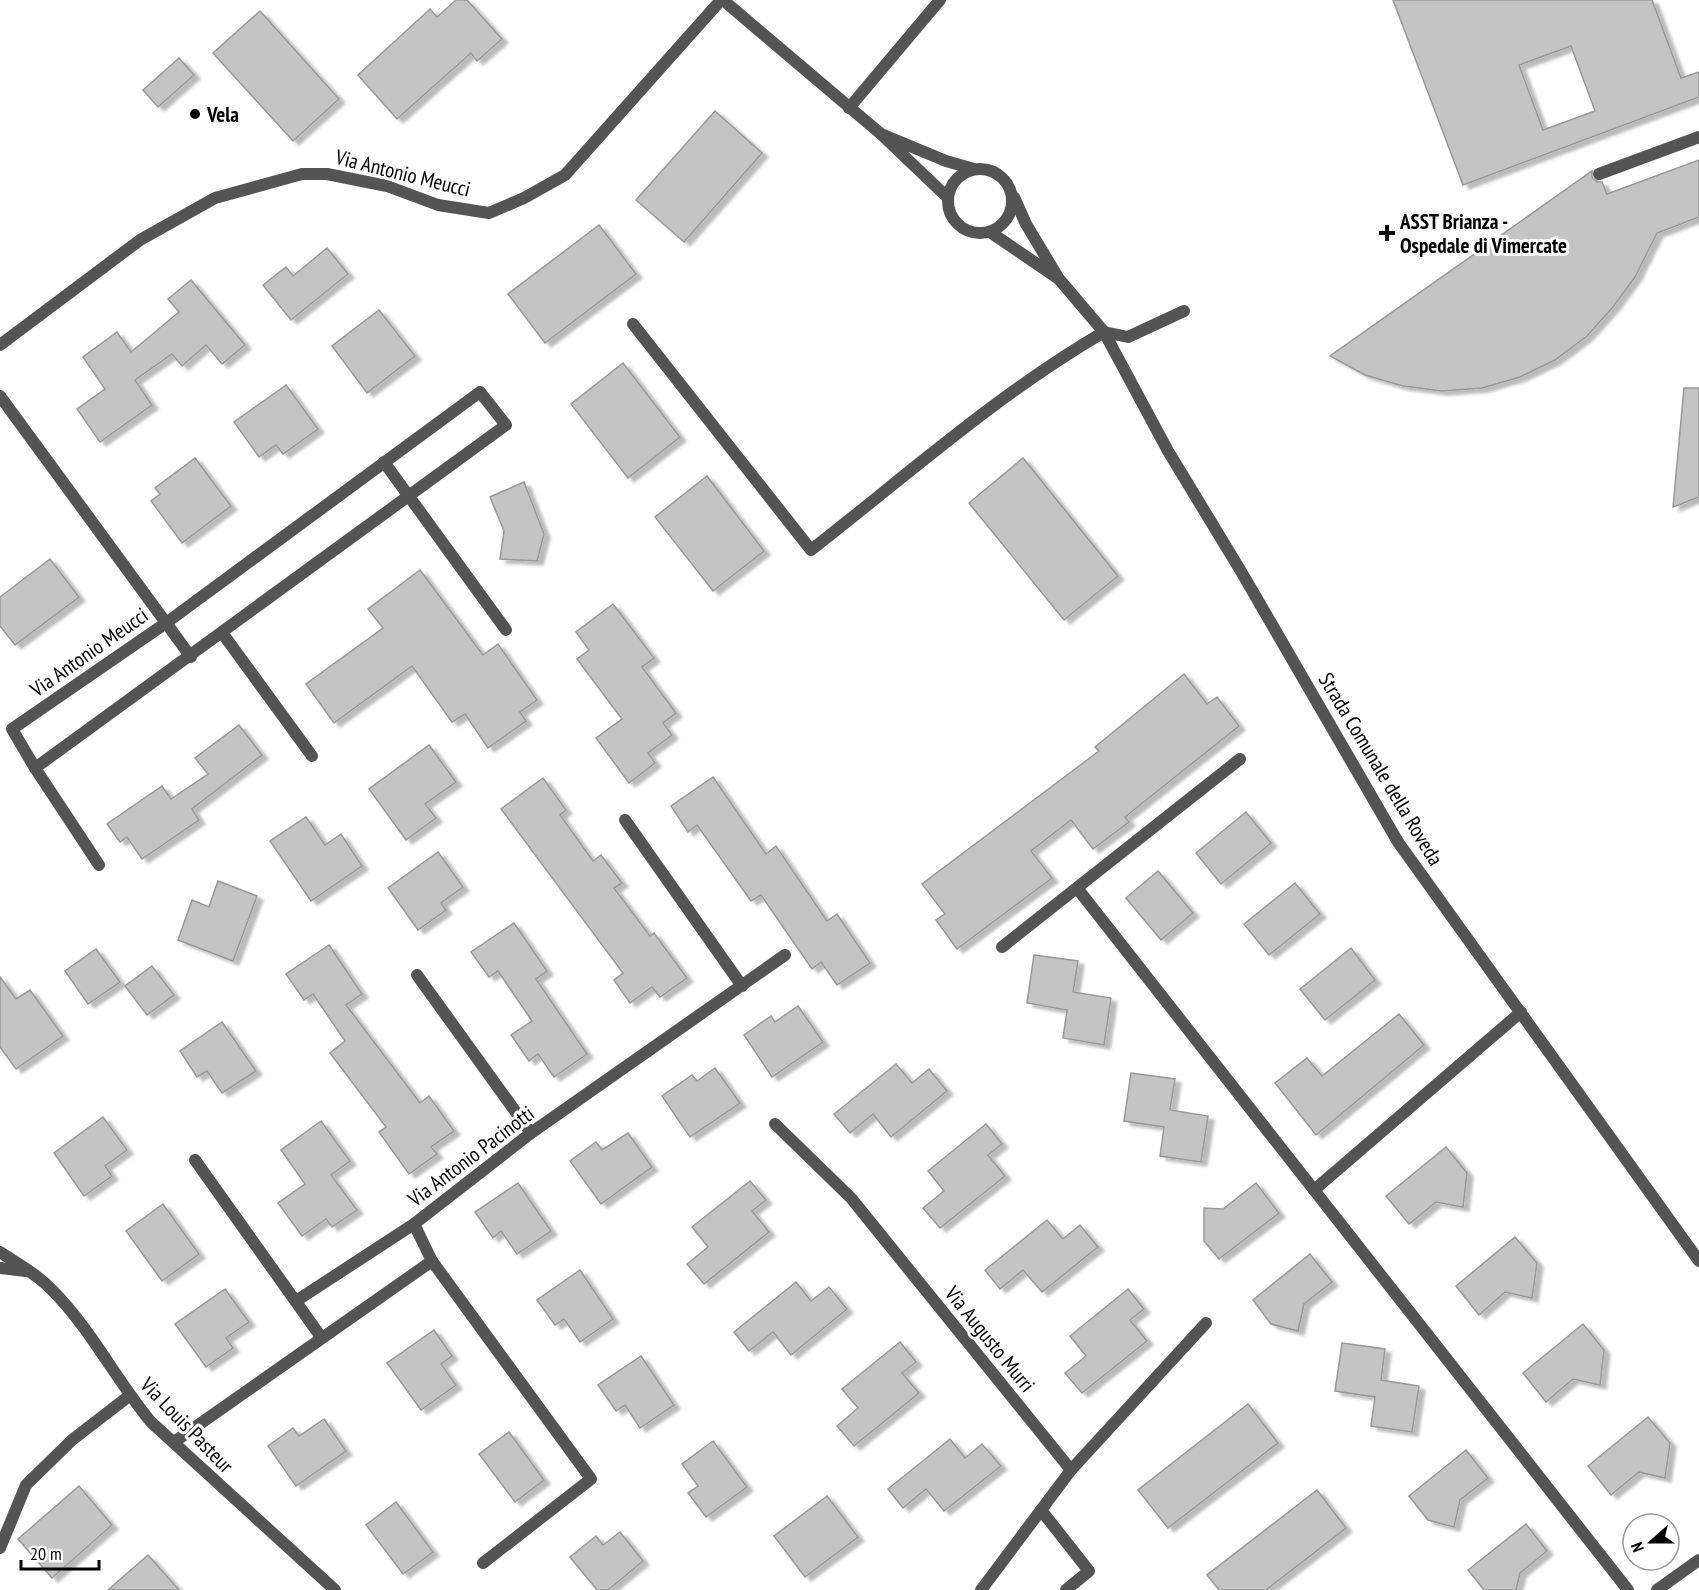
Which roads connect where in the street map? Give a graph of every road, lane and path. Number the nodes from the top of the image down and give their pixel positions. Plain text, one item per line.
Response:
1 (722, 0) edge
2 (940, 0) edge
3 (849, 108) junction
4 (881, 134) junction
5 (1699, 137) edge
6 (976, 169) junction
7 (1599, 174) dead end
8 (1010, 188) junction
9 (947, 197) junction
10 (990, 232) junction
11 (1059, 279) junction
12 (1184, 311) dead end
13 (633, 324) dead end
14 (1104, 332) junction
15 (0, 345) edge
16 (0, 396) edge
17 (384, 462) junction
18 (410, 497) junction
19 (166, 623) junction
20 (506, 630) dead end
21 (223, 634) junction
22 (191, 657) junction
23 (312, 756) dead end
24 (1240, 759) dead end
25 (35, 768) junction
26 (624, 820) dead end
27 (99, 865) dead end
28 (1077, 888) junction
29 (1002, 946) dead end
30 (785, 955) dead end
31 (417, 975) dead end
32 (742, 986) junction
33 (1521, 1012) junction
34 (775, 1124) dead end
35 (531, 1133) junction
36 (195, 1160) dead end
37 (1314, 1191) junction
38 (414, 1224) junction
39 (0, 1252) edge
40 (432, 1261) junction
41 (1699, 1261) edge
42 (0, 1268) edge
43 (30, 1271) junction
44 (296, 1301) junction
45 (1206, 1323) dead end
46 (321, 1337) junction
47 (129, 1396) junction
48 (174, 1442) junction
49 (1071, 1470) junction
50 (1041, 1510) junction
51 (0, 1548) edge
52 (1699, 1560) edge
53 (483, 1563) dead end
54 (335, 1590) edge
55 (981, 1590) edge
56 (1066, 1590) edge
57 (1628, 1590) edge
58 (1657, 1590) edge

1 - 3 street, Strada Comunale della Roveda
1 - 15 street, Via Antonio Meucci
2 - 3 street
3 - 4 street, Strada Comunale della Roveda
4 - 6 street, Strada Comunale della Roveda
4 - 9 street, Strada Comunale della Roveda
5 - 7 street
6 - 8 street, Strada Comunale della Roveda
6 - 9 street
8 - 10 street
8 - 11 street, Strada Comunale della Roveda
9 - 10 street, Strada Comunale della Roveda
10 - 11 street, Strada Comunale della Roveda
11 - 14 street, Strada Comunale della Roveda
12 - 14 street
13 - 14 street
14 - 33 street, Strada Comunale della Roveda
16 - 19 street, Via Antonio Meucci
17 - 18 street
17 - 18 street, Via Antonio Meucci
17 - 19 street, Via Antonio Meucci
18 - 20 street
18 - 21 street, Via Antonio Meucci
19 - 22 street, Via Antonio Meucci
19 - 25 street, Via Antonio Meucci
21 - 22 street, Via Antonio Meucci
21 - 23 street
22 - 25 street, Via Antonio Meucci
24 - 28 street
25 - 27 street, Via Antonio Meucci
26 - 32 street
28 - 29 street
28 - 37 street
30 - 32 street, Via Antonio Pacinotti
31 - 35 street
32 - 35 street, Via Antonio Pacinotti
33 - 37 street
33 - 41 street, Strada Comunale della Roveda
34 - 49 street, Via Augusto Murri
35 - 38 street, Via Antonio Pacinotti
36 - 44 street
37 - 57 street
38 - 40 street, Via Antonio Pacinotti
38 - 44 street
39 - 43 street, Via Louis Pasteur
40 - 46 street
40 - 53 street, Via Antonio Pacinotti
42 - 43 street
43 - 47 street, Via Louis Pasteur
44 - 46 street
45 - 49 street
46 - 48 street
47 - 48 street, Via Louis Pasteur
47 - 51 street
48 - 54 street, Via Louis Pasteur
49 - 50 street
50 - 55 street
50 - 56 street
52 - 58 street

